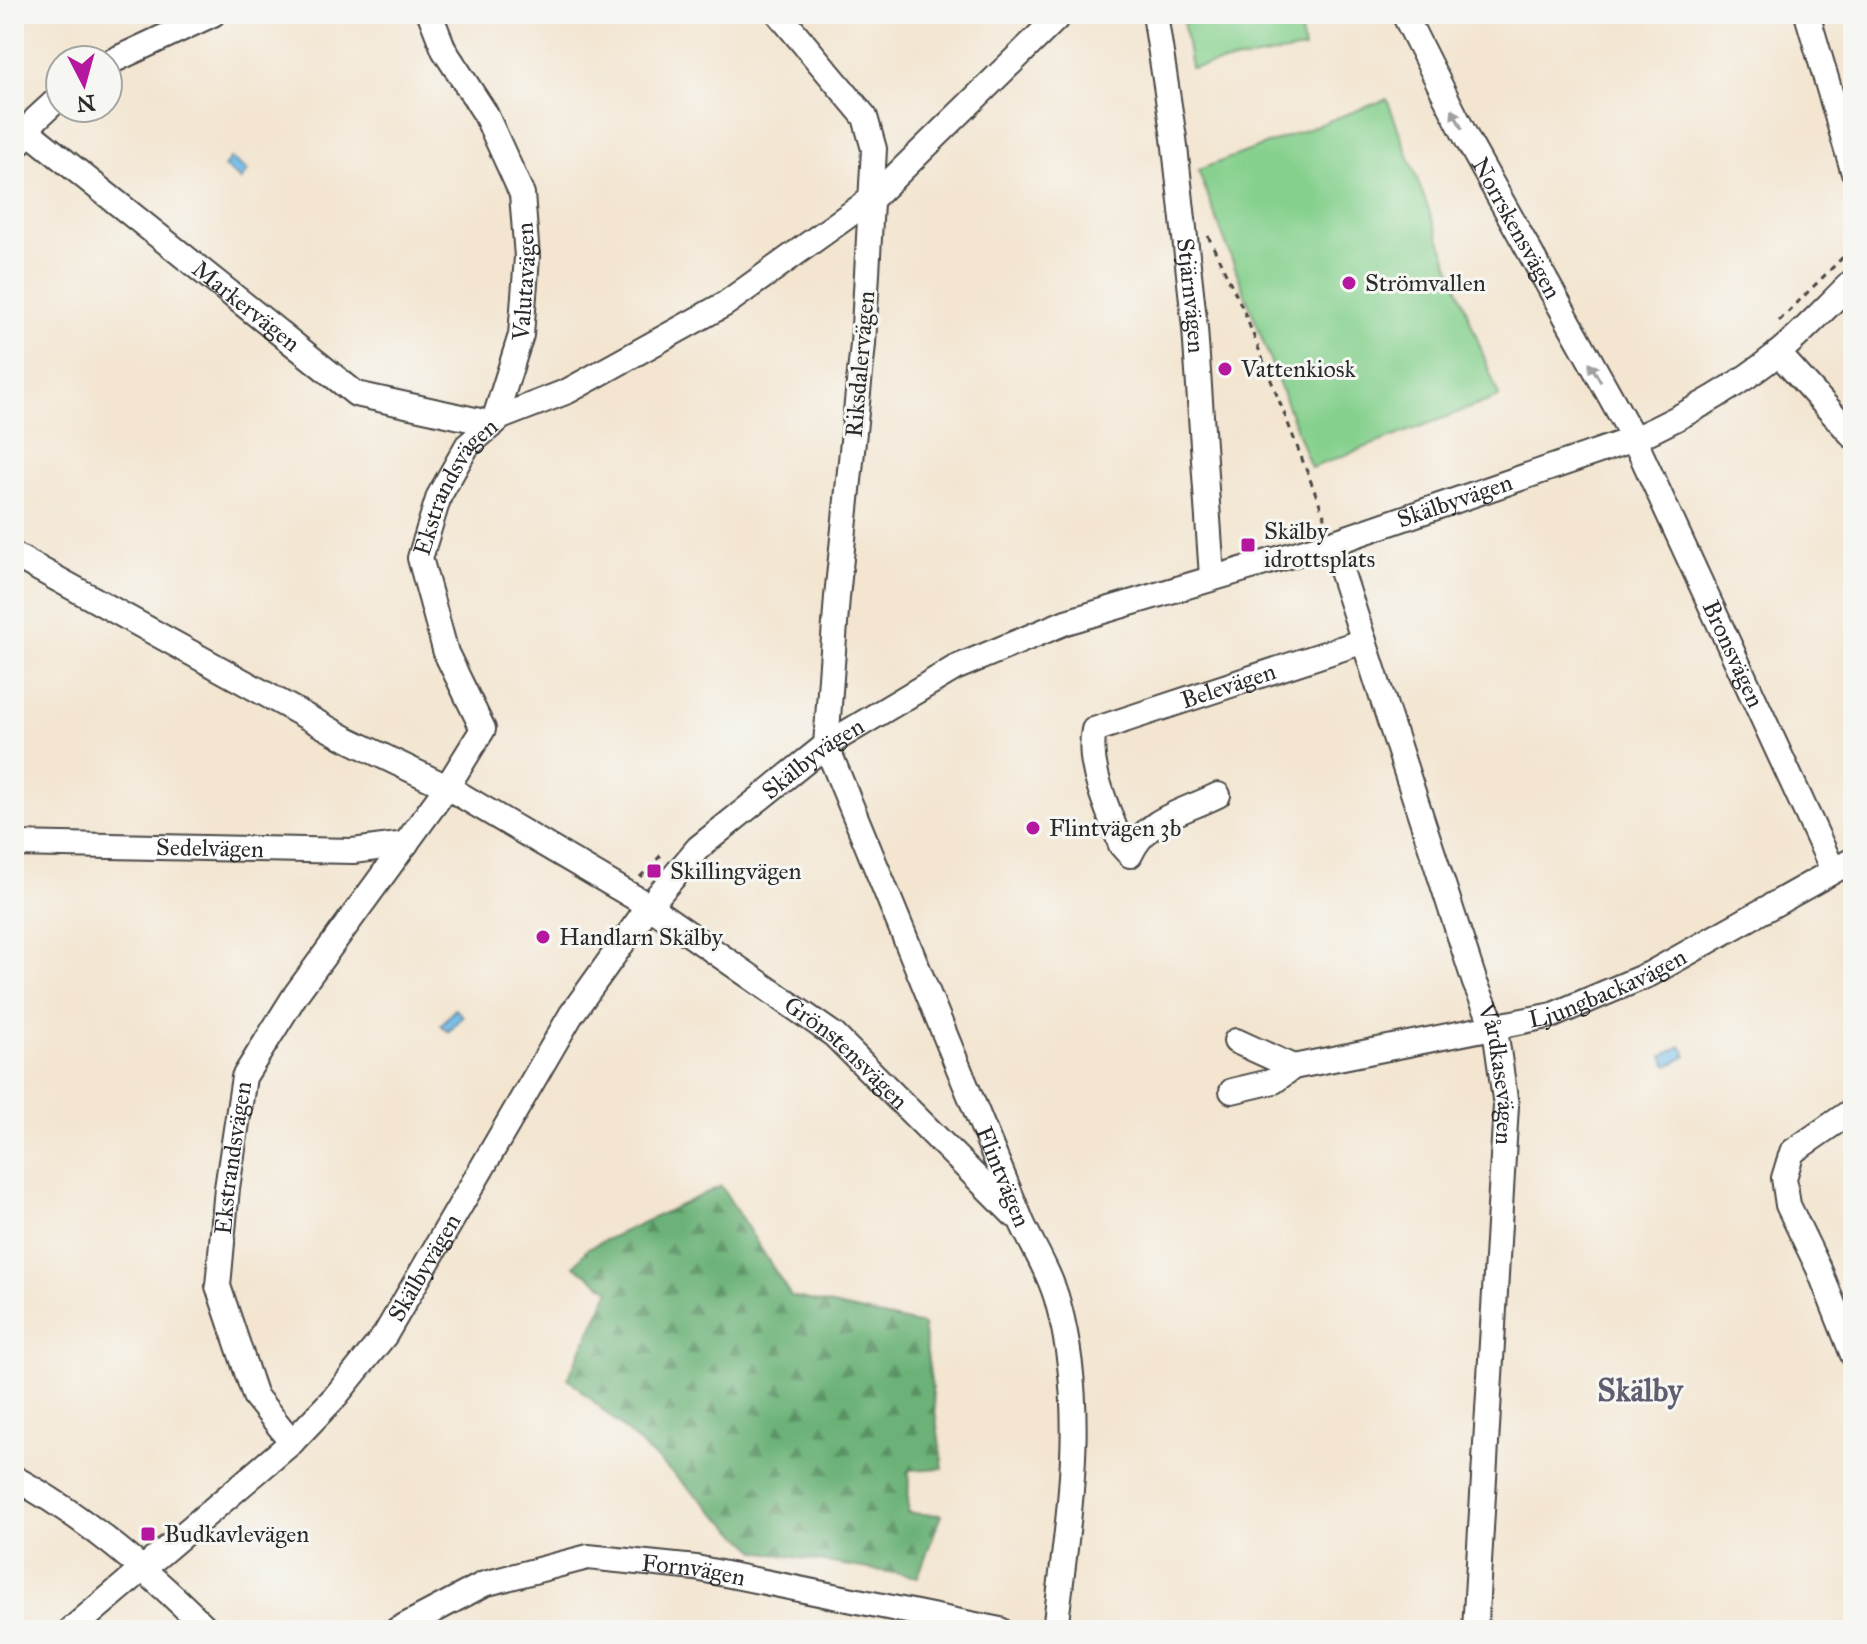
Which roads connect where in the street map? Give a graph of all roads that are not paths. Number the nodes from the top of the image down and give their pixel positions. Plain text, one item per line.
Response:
1 (213, 14) edge
2 (430, 14) edge
3 (779, 14) edge
4 (1061, 14) edge
5 (1155, 14) edge
6 (1404, 14) edge
7 (1807, 14) edge
8 (124, 56) edge
9 (44, 114) edge
10 (20, 140) edge
11 (1853, 170) edge
12 (874, 197) junction
13 (1853, 281) edge
14 (1778, 353) junction
15 (493, 424) junction
16 (1853, 436) edge
17 (1634, 439) junction
18 (1329, 532) junction
19 (14, 555) edge
20 (1212, 577) junction
21 (1364, 641) junction
22 (826, 745) junction
23 (447, 787) junction
24 (1218, 795) dead end
25 (14, 844) edge
26 (406, 844) junction
27 (1843, 865) edge
28 (649, 906) junction
29 (1495, 1029) junction
30 (1236, 1041) dead end
31 (1290, 1058) junction
32 (1232, 1091) dead end
33 (1853, 1110) edge
34 (1023, 1225) junction
35 (1853, 1355) edge
36 (292, 1442) junction
37 (14, 1478) edge
38 (144, 1570) junction
39 (1477, 1625) edge
40 (71, 1630) edge
41 (208, 1630) edge
42 (397, 1630) edge
43 (1000, 1630) edge
44 (1055, 1630) edge

1 - 8 street
2 - 15 street, Valutavägen
3 - 12 street, Riksdalervägen
4 - 12 street, Ekstrandsvägen
5 - 20 street, Stjärnvägen
17 -> 6 street, Norrskensvägen
7 - 11 street
9 - 10 street
10 - 15 street, Markervägen
12 - 15 street, Ekstrandsvägen
12 - 22 street, Riksdalervägen
13 - 14 street, Skälbyvägen
14 - 16 street
14 - 17 street, Skälbyvägen
15 - 23 street, Ekstrandsvägen
17 - 18 street, Skälbyvägen
17 - 27 street, Bronsvägen
18 - 20 street, Skälbyvägen
18 - 21 street, Vårdkasevägen
19 - 23 street
20 - 22 street, Skälbyvägen
21 - 24 street, Belevägen
21 - 29 street, Vårdkasevägen
22 - 28 street, Skälbyvägen
22 - 34 street, Flintvägen
23 - 26 street, Ekstrandsvägen
23 - 28 street
25 - 26 street, Sedelvägen
26 - 36 street, Ekstrandsvägen
27 - 29 street, Ljungbackavägen
28 - 34 street, Grönstensvägen
28 - 36 street, Skälbyvägen
29 - 31 street, Ljungbackavägen
29 - 39 street, Vårdkasevägen
30 - 31 street
31 - 32 street, Ljungbackavägen
33 - 35 street
34 - 44 street, Flintvägen
36 - 38 street, Skälbyvägen
37 - 38 street
38 - 40 street, Skälbyvägen
38 - 41 street
42 - 43 street, Fornvägen

